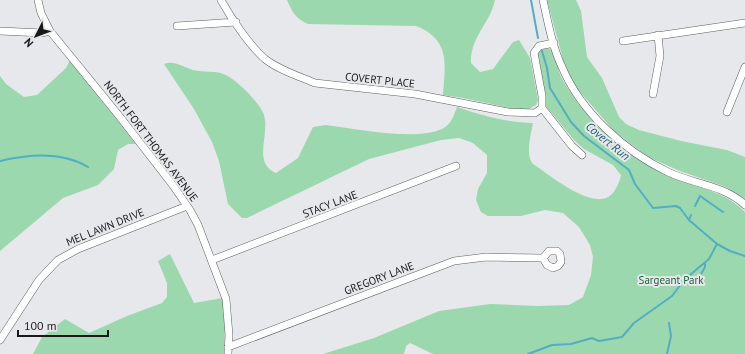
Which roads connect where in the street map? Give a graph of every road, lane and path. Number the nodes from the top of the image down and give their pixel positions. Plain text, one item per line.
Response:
1 (38, 0) edge
2 (221, 0) edge
3 (543, 0) edge
4 (236, 22) junction
5 (745, 22) edge
6 (177, 26) dead end
7 (0, 31) edge
8 (50, 31) junction
9 (658, 36) junction
10 (623, 41) dead end
11 (554, 43) junction
12 (745, 67) edge
13 (653, 94) dead end
14 (542, 108) junction
15 (727, 112) dead end
16 (582, 155) dead end
17 (456, 166) dead end
18 (745, 205) edge
19 (187, 206) junction
20 (543, 258) dead end
21 (212, 260) junction
22 (0, 340) edge
23 (228, 351) edge

1 - 8 street, NORTH FORT THOMAS AVENUE
2 - 4 street, COVERT PLACE
3 - 11 street
4 - 6 street
4 - 14 street, COVERT PLACE
5 - 9 street
7 - 8 street
8 - 19 street, NORTH FORT THOMAS AVENUE
9 - 10 street
9 - 13 street
11 - 14 street
11 - 18 street
12 - 15 street
14 - 16 street
17 - 21 street, STACY LANE
19 - 21 street, NORTH FORT THOMAS AVENUE
19 - 22 street, MEL LAWN DRIVE
20 - 23 street, GREGORY LANE
21 - 23 street, NORTH FORT THOMAS AVENUE

